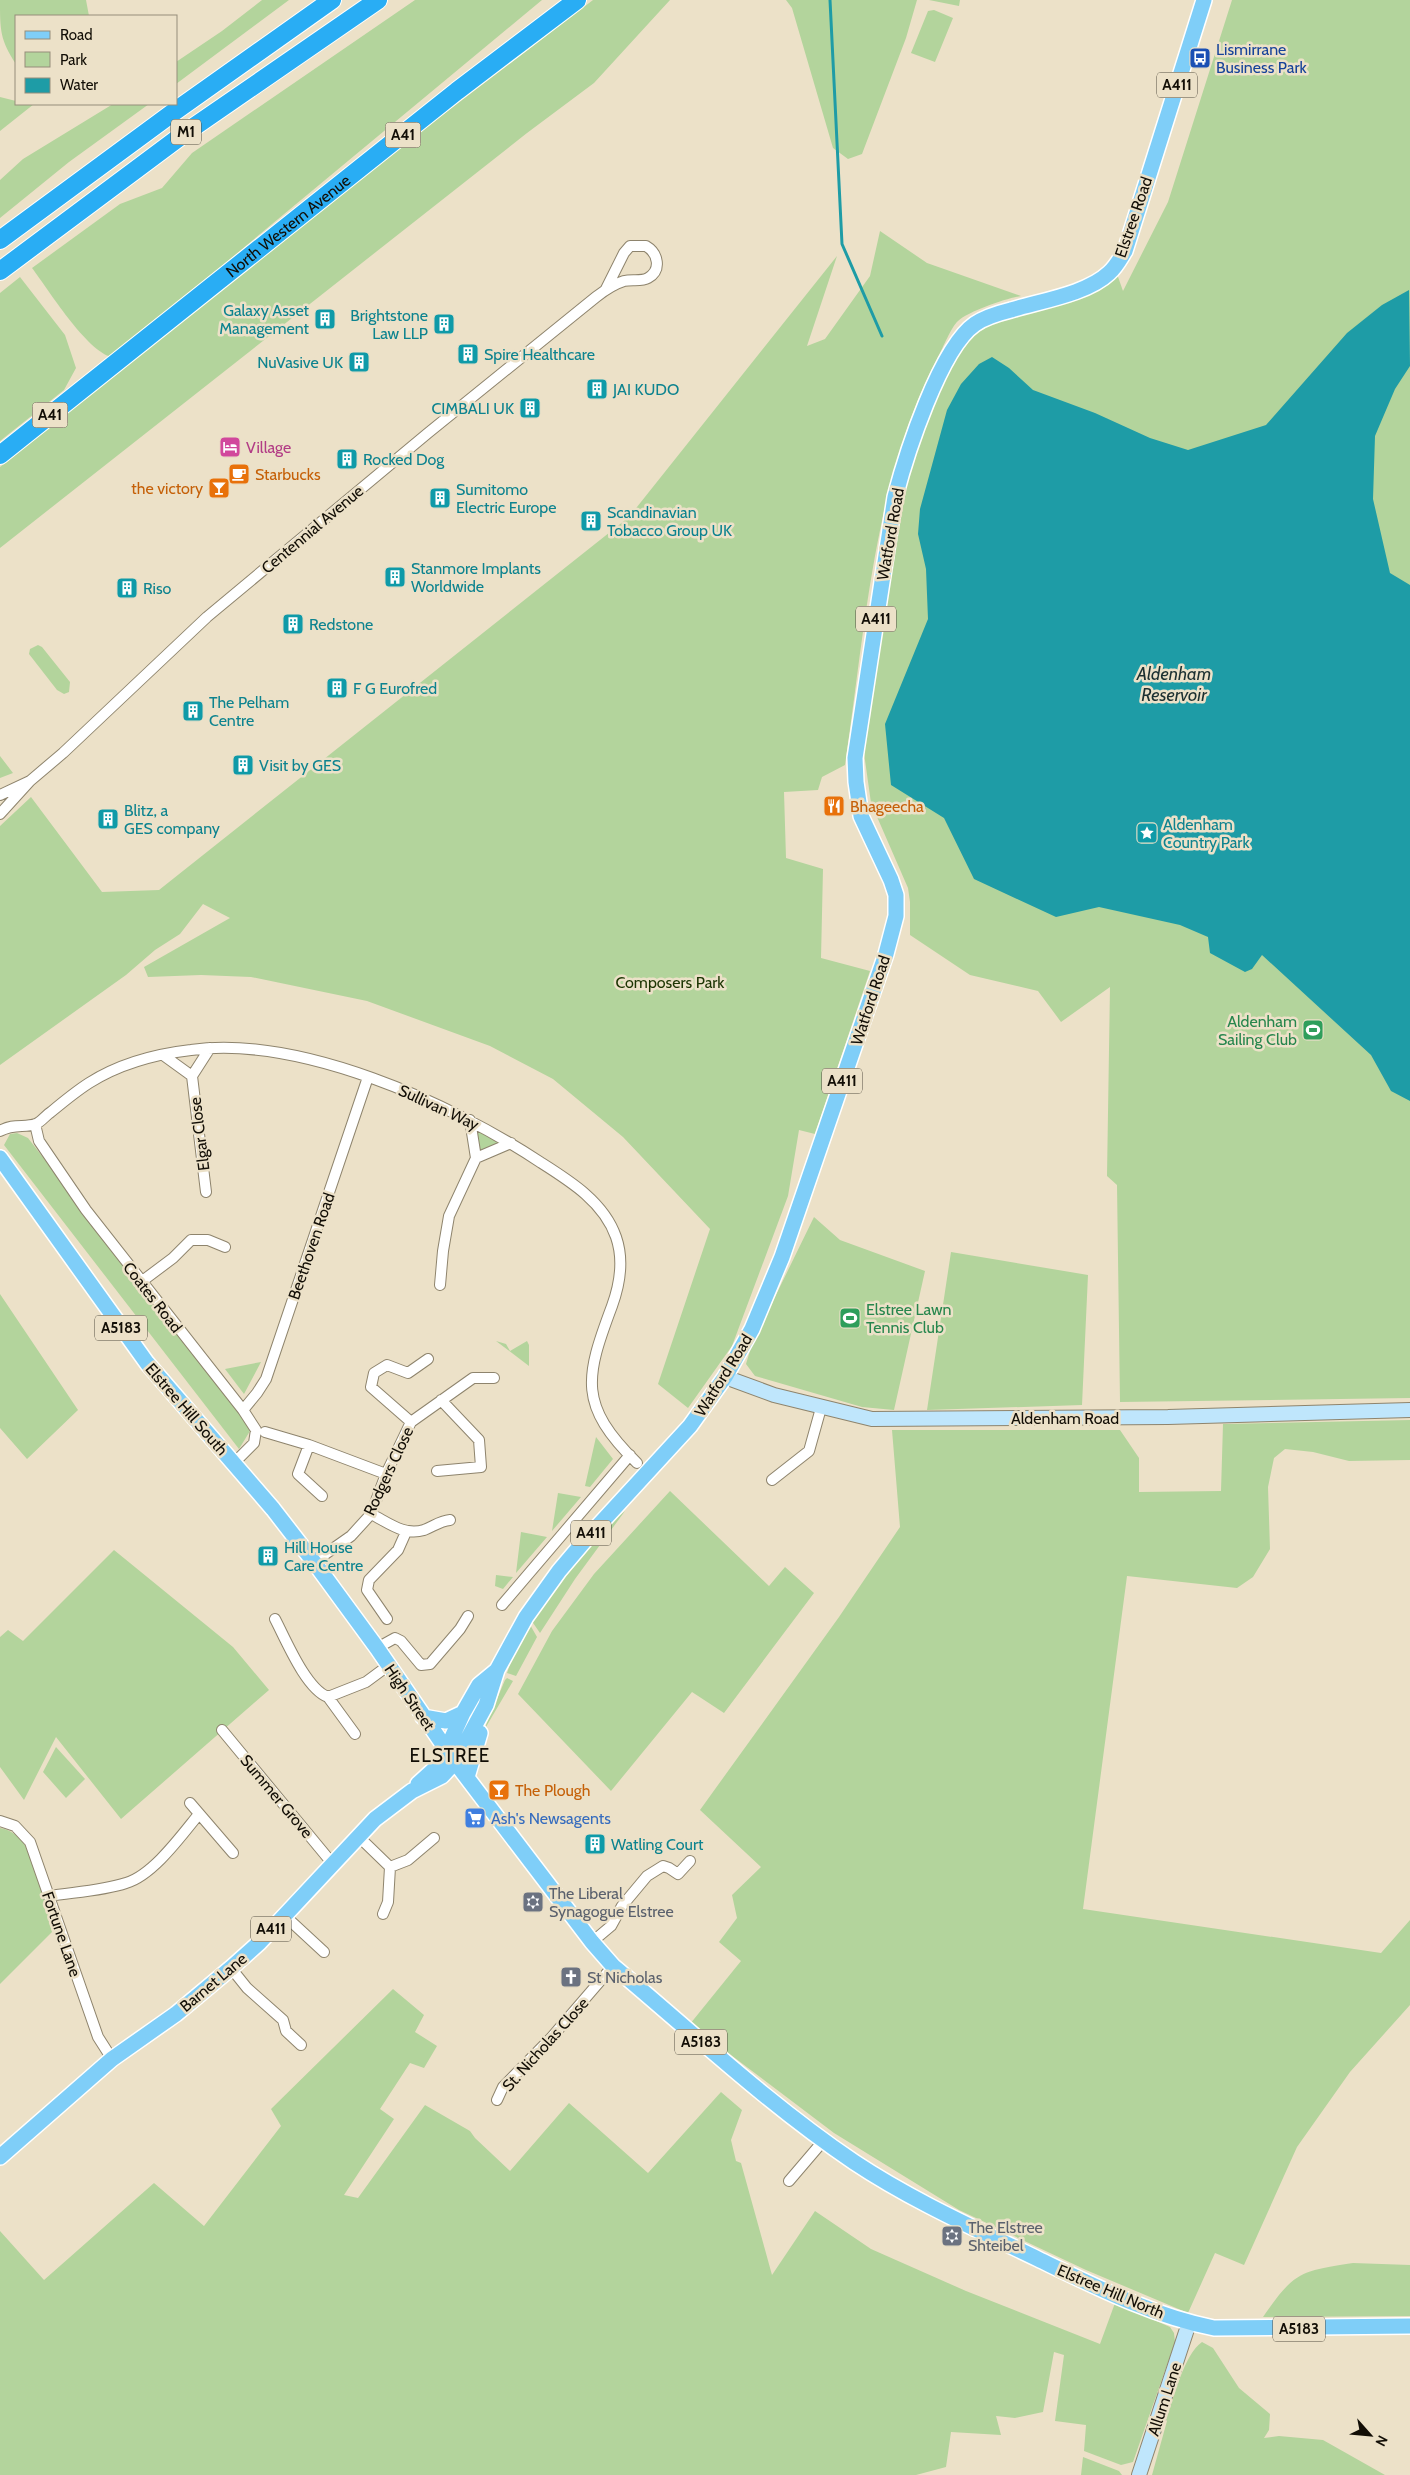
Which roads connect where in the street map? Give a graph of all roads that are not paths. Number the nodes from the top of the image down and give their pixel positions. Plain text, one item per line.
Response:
1 (332, 0) edge
2 (378, 0) edge
3 (577, 0) edge
4 (1204, 0) edge
5 (0, 240) edge
6 (622, 258) junction
7 (0, 271) edge
8 (635, 280) junction
9 (606, 289) junction
10 (958, 339) joint
11 (0, 455) edge
12 (30, 781) junction
13 (0, 795) edge
14 (0, 814) edge
15 (210, 1048) junction
16 (164, 1055) junction
17 (192, 1076) junction
18 (368, 1077) junction
19 (470, 1120) junction
20 (35, 1124) junction
21 (0, 1131) edge
22 (511, 1143) junction
23 (0, 1158) edge
24 (476, 1158) junction
25 (206, 1192) dead end
26 (225, 1247) dead end
27 (141, 1282) junction
28 (440, 1285) dead end
29 (428, 1359) dead end
30 (725, 1377) junction
31 (494, 1378) dead end
32 (441, 1400) junction
33 (821, 1408) junction
34 (243, 1410) junction
35 (1410, 1410) edge
36 (411, 1422) junction
37 (265, 1432) dead end
38 (310, 1445) junction
39 (234, 1464) junction
40 (437, 1471) dead end
41 (386, 1474) junction
42 (772, 1480) dead end
43 (254, 1487) joint
44 (322, 1496) dead end
45 (371, 1514) junction
46 (450, 1520) dead end
47 (406, 1532) junction
48 (314, 1562) junction
49 (502, 1605) dead end
50 (468, 1616) dead end
51 (275, 1619) dead end
52 (388, 1619) dead end
53 (377, 1648) junction
54 (389, 1665) junction
55 (497, 1670) junction
56 (324, 1696) junction
57 (486, 1705) junction
58 (463, 1713) junction
59 (423, 1718) junction
60 (222, 1730) dead end
61 (355, 1734) dead end
62 (446, 1749) junction
63 (455, 1762) junction
64 (467, 1777) junction
65 (412, 1791) junction
66 (190, 1803) dead end
67 (199, 1814) junction
68 (0, 1821) edge
69 (358, 1836) junction
70 (434, 1838) dead end
71 (232, 1853) dead end
72 (690, 1861) dead end
73 (332, 1862) junction
74 (390, 1867) junction
75 (49, 1896) junction
76 (382, 1914) dead end
77 (284, 1915) junction
78 (592, 1942) junction
79 (324, 1952) dead end
80 (613, 1966) junction
81 (231, 1968) junction
82 (647, 1994) joint
83 (301, 2045) dead end
84 (112, 2059) junction
85 (497, 2100) dead end
86 (824, 2140) junction
87 (0, 2157) edge
88 (789, 2181) dead end
89 (1189, 2323) junction
90 (1410, 2326) edge
91 (1139, 2475) edge

1 - 5 highway, M1
2 - 7 highway, M1
3 - 11 highway, North Western Avenue / A41
4 - 10 main road, Elstree Road / A411
6 - 8 street
6 - 8 street
6 - 9 street
8 - 9 street
9 - 12 street, Centennial Avenue
10 - 30 main road, Watford Road / A411
12 - 13 street, Centennial Avenue
12 - 14 street, Centennial Avenue
15 - 16 street, Sullivan Way
15 - 17 street, Elgar Close
15 - 18 street, Sullivan Way
16 - 17 street, Elgar Close
16 - 20 street, Sullivan Way
17 - 25 street, Elgar Close
18 - 19 street, Sullivan Way
18 - 34 street, Beethoven Road
19 - 22 street, Sullivan Way
19 - 24 street
20 - 21 street
20 - 27 street, Coates Road
22 - 24 street
22 - 49 street, Sullivan Way
23 - 39 main road, Elstree Hill South / A5183
24 - 28 street
26 - 27 street
27 - 34 street, Coates Road
29 - 36 street
30 - 33 street, Aldenham Road
30 - 55 main road, Watford Road / A411
31 - 32 street, Rodgers Close
32 - 36 street, Rodgers Close
32 - 40 street
33 - 35 street, Aldenham Road
33 - 42 street
34 - 39 street, Coates Road
36 - 41 street, Rodgers Close
37 - 38 street
38 - 41 street
38 - 44 street
39 - 43 main road, Elstree Hill South / A5183
41 - 45 street, Rodgers Close
43 - 48 main road, High Street / A5183
45 - 47 street
45 - 48 street, Rodgers Close
46 - 47 street
47 - 52 street
48 - 53 main road, High Street / A5183
50 - 53 street
51 - 56 street
53 - 54 main road, High Street / A5183
54 - 56 street
54 - 59 main road, High Street / A5183
55 - 57 main road, Watford Road
55 - 58 main road, Watford Road
56 - 61 street
57 - 63 main road, Watford Road
57 - 64 main road
58 - 59 main road
58 - 62 main road, Watford Road
59 - 62 main road, High Street / A5183
60 - 73 street, Summer Grove
62 - 63 main road, High Street / A5183
62 - 65 main road, Barnet Lane / A411
63 - 64 main road, High Street / A5183
63 - 65 main road, Barnet Lane / A411
64 - 78 main road, High Street / A5183
65 - 69 main road, Barnet Lane / A411
66 - 67 street
67 - 71 street
67 - 75 street
68 - 75 street, Fortune Lane
69 - 73 main road, Barnet Lane / A411
69 - 74 street
70 - 74 street
72 - 78 street
73 - 77 main road, Barnet Lane / A411
74 - 76 street
75 - 84 street, Fortune Lane
77 - 79 street
77 - 81 main road, Barnet Lane / A411
78 - 80 main road, High Street / A5183
80 - 82 main road, High Street / A5183
80 - 85 street, St. Nicholas Close
81 - 83 street
81 - 84 main road, Barnet Lane / A411
82 - 86 main road, Elstree Hill North / A5183
84 - 87 main road, Barnet Lane / A411
86 - 88 street
86 - 89 main road, Elstree Hill North / A5183
89 - 90 main road, A5183
89 - 91 street, Allum Lane

